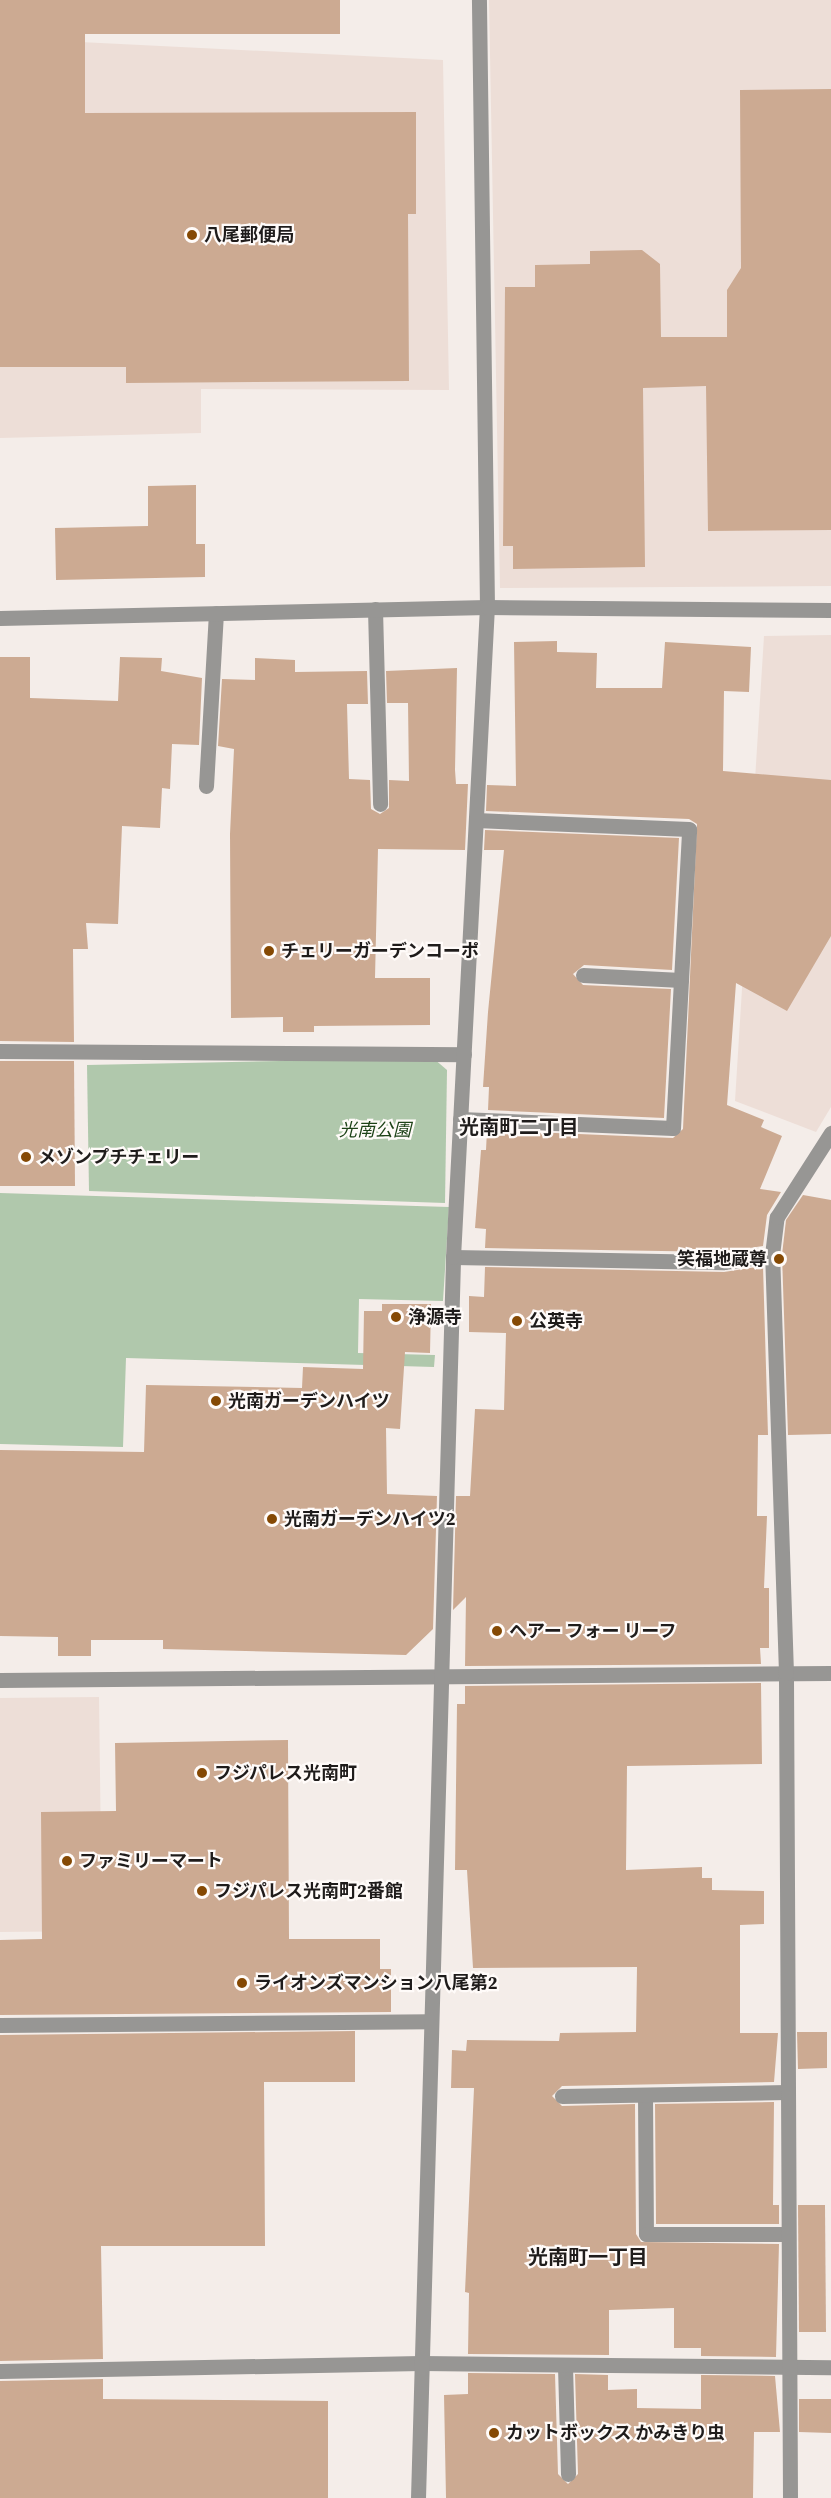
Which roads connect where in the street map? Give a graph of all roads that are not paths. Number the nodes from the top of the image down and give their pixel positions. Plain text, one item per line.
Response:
1 (478, 0) edge
2 (488, 607) junction
3 (375, 609) junction
4 (831, 610) edge
5 (216, 613) junction
6 (0, 618) edge
7 (206, 786) dead end
8 (380, 804) dead end
9 (476, 820) junction
10 (583, 975) dead end
11 (681, 980) junction
12 (0, 1052) edge
13 (464, 1054) junction
14 (460, 1119) junction
15 (831, 1133) edge
16 (772, 1255) junction
17 (453, 1257) junction
18 (786, 1673) junction
19 (831, 1673) edge
20 (439, 1674) junction
21 (0, 1680) edge
22 (430, 2021) junction
23 (0, 2025) edge
24 (787, 2092) junction
25 (645, 2095) junction
26 (562, 2096) dead end
27 (787, 2234) junction
28 (421, 2363) junction
29 (566, 2366) junction
30 (831, 2367) edge
31 (788, 2368) junction
32 (0, 2372) edge
33 (568, 2474) dead end
34 (418, 2498) edge
35 (790, 2498) edge

1 - 2 street
2 - 3 street
2 - 4 street
2 - 9 street
3 - 5 street
3 - 8 street
5 - 6 street
5 - 7 street
9 - 11 street
9 - 13 street
10 - 11 street
11 - 14 street
12 - 13 street
13 - 14 street
14 - 17 street
15 - 16 street
16 - 17 street
16 - 18 street
17 - 20 street
18 - 19 street
18 - 20 street
18 - 24 street
20 - 21 street
20 - 22 street
22 - 23 street
22 - 28 street
24 - 25 street
24 - 27 street
25 - 26 street
25 - 27 street
27 - 31 street
28 - 29 street
28 - 32 street
28 - 34 street
29 - 31 street
29 - 33 street
30 - 31 street
31 - 35 street

